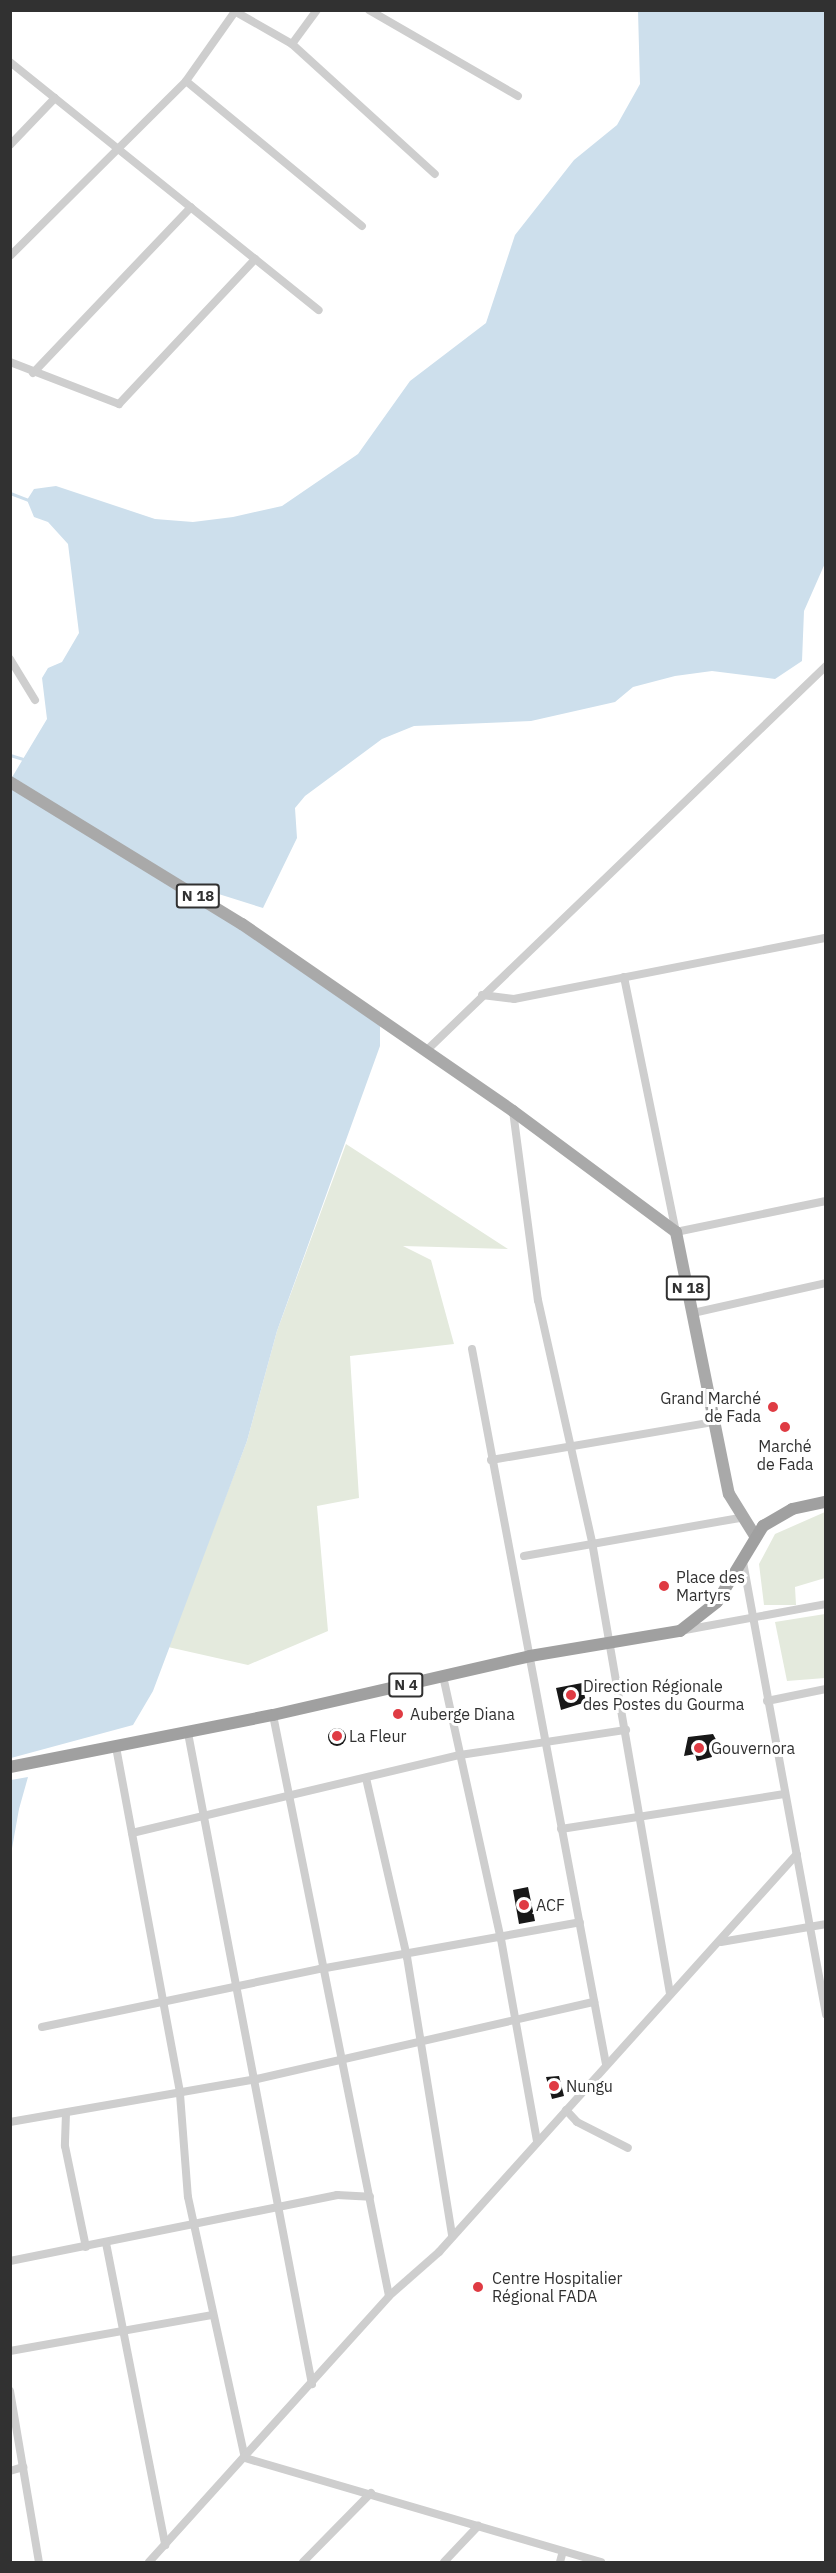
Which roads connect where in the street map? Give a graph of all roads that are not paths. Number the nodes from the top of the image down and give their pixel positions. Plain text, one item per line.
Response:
1 (317, 10) edge
2 (369, 10) edge
3 (236, 11) edge
4 (292, 44) junction
5 (10, 62) edge
6 (186, 81) junction
7 (518, 96) dead end
8 (55, 98) junction
9 (10, 145) edge
10 (116, 148) junction
11 (435, 174) dead end
12 (191, 207) junction
13 (362, 226) dead end
14 (10, 256) edge
15 (255, 259) junction
16 (319, 310) dead end
17 (10, 362) edge
18 (33, 373) junction
19 (10, 659) edge
20 (825, 666) edge
21 (35, 700) dead end
22 (10, 782) edge
23 (825, 938) edge
24 (624, 977) junction
25 (482, 995) junction
26 (427, 1050) junction
27 (513, 1111) junction
28 (825, 1201) edge
29 (676, 1232) junction
30 (825, 1283) edge
31 (693, 1313) junction
32 (472, 1349) dead end
33 (713, 1422) junction
34 (573, 1449) junction
35 (491, 1460) junction
36 (825, 1502) edge
37 (740, 1518) junction
38 (755, 1536) junction
39 (592, 1542) junction
40 (524, 1556) dead end
41 (742, 1563) junction
42 (825, 1604) edge
43 (751, 1617) junction
44 (680, 1631) junction
45 (608, 1642) junction
46 (530, 1656) junction
47 (443, 1676) junction
48 (825, 1689) edge
49 (767, 1701) junction
50 (273, 1715) junction
51 (626, 1730) junction
52 (188, 1733) junction
53 (544, 1742) junction
54 (116, 1747) junction
55 (460, 1755) junction
56 (10, 1767) edge
57 (366, 1778) junction
58 (291, 1794) junction
59 (784, 1794) junction
60 (205, 1818) junction
61 (639, 1820) junction
62 (561, 1829) junction
63 (132, 1833) junction
64 (797, 1854) junction
65 (580, 1922) junction
66 (825, 1924) edge
67 (811, 1927) junction
68 (501, 1939) junction
69 (721, 1942) junction
70 (407, 1957) junction
71 (320, 1968) junction
72 (238, 1986) junction
73 (670, 1994) junction
74 (594, 2002) junction
75 (163, 2003) junction
76 (825, 2014) edge
77 (512, 2019) junction
78 (42, 2027) dead end
79 (422, 2044) junction
80 (340, 2059) junction
81 (606, 2064) junction
82 (257, 2079) junction
83 (180, 2094) junction
84 (566, 2110) junction
85 (66, 2113) junction
86 (10, 2122) edge
87 (537, 2142) junction
88 (628, 2148) dead end
89 (370, 2197) junction
90 (280, 2208) junction
91 (197, 2225) junction
92 (452, 2236) junction
93 (106, 2243) junction
94 (86, 2247) junction
95 (10, 2261) edge
96 (389, 2296) junction
97 (213, 2315) junction
98 (124, 2333) junction
99 (10, 2351) edge
100 (312, 2384) junction
101 (10, 2391) edge
102 (245, 2458) junction
103 (23, 2467) junction
104 (10, 2471) edge
105 (371, 2493) junction
106 (478, 2526) junction
107 (165, 2545) junction
108 (563, 2552) junction
109 (38, 2559) edge
110 (31, 2562) edge
111 (149, 2562) edge
112 (303, 2562) edge
113 (444, 2562) edge
114 (560, 2562) edge
115 (601, 2562) edge

1 - 4 street
2 - 7 street
3 - 4 street
3 - 6 street
4 - 11 street
5 - 8 street
6 - 10 street
6 - 13 street
8 - 9 street
8 - 10 street
10 - 12 street
10 - 14 street
12 - 15 street
12 - 18 street
15 - 16 street
15 - 18 street
17 - 18 street
19 - 21 street
20 - 25 street
22 - 26 main road, N 18
23 - 24 street
24 - 25 street
24 - 29 street
25 - 26 street
26 - 27 main road, N 18
27 - 29 main road, N 18
27 - 34 street
28 - 29 street
29 - 31 main road, N 18
30 - 31 street
31 - 33 main road, N 18
32 - 35 street
33 - 34 street
33 - 37 main road, N 18
34 - 35 street
34 - 39 street
35 - 46 street
36 - 38 highway, N 4
37 - 38 main road, N 18
37 - 39 street
38 - 41 highway, N 4
39 - 40 street
39 - 45 street
41 - 43 street
41 - 44 highway, N 4
42 - 43 street
43 - 44 street
43 - 49 street
44 - 45 highway, N 4
45 - 46 highway, N 4
45 - 51 street
46 - 47 highway, N 4
46 - 53 street
47 - 50 highway, N 4
47 - 55 street
48 - 49 street
49 - 59 street
50 - 52 highway, N 4
50 - 58 street
51 - 53 street
51 - 61 street
52 - 54 highway, N 4
52 - 60 street
53 - 55 street
53 - 62 street
54 - 56 highway, N 4
54 - 63 street
55 - 57 street
55 - 68 street
57 - 58 street
57 - 70 street
58 - 60 street
58 - 71 street
59 - 61 street
59 - 64 street
60 - 63 street
60 - 72 street
61 - 62 street
61 - 73 street
62 - 65 street
63 - 75 street
64 - 67 street
64 - 69 street
65 - 68 street
65 - 74 street
66 - 67 street
67 - 69 street
67 - 76 street
68 - 70 street
68 - 77 street
69 - 73 street
70 - 71 street
70 - 79 street
71 - 72 street
71 - 80 street
72 - 75 street
72 - 82 street
73 - 81 street
74 - 77 street
74 - 81 street
75 - 78 street
75 - 83 street
77 - 79 street
77 - 87 street
79 - 80 street
79 - 92 street
80 - 82 street
80 - 89 street
81 - 84 street
82 - 83 street
82 - 90 street
83 - 85 street
83 - 91 street
84 - 87 street
84 - 88 street
85 - 86 street
85 - 94 street
87 - 92 street
89 - 90 street
89 - 96 street
90 - 91 street
90 - 100 street
91 - 93 street
91 - 97 street
92 - 96 street
93 - 94 street
93 - 98 street
94 - 95 street
96 - 100 street
97 - 98 street
97 - 102 street
98 - 99 street
98 - 107 street
100 - 102 street
101 - 103 street
102 - 105 street
102 - 107 street
103 - 104 street
103 - 109 street
105 - 106 street
105 - 112 street
106 - 108 street
106 - 113 street
107 - 111 street
108 - 114 street
108 - 115 street
109 - 110 street

